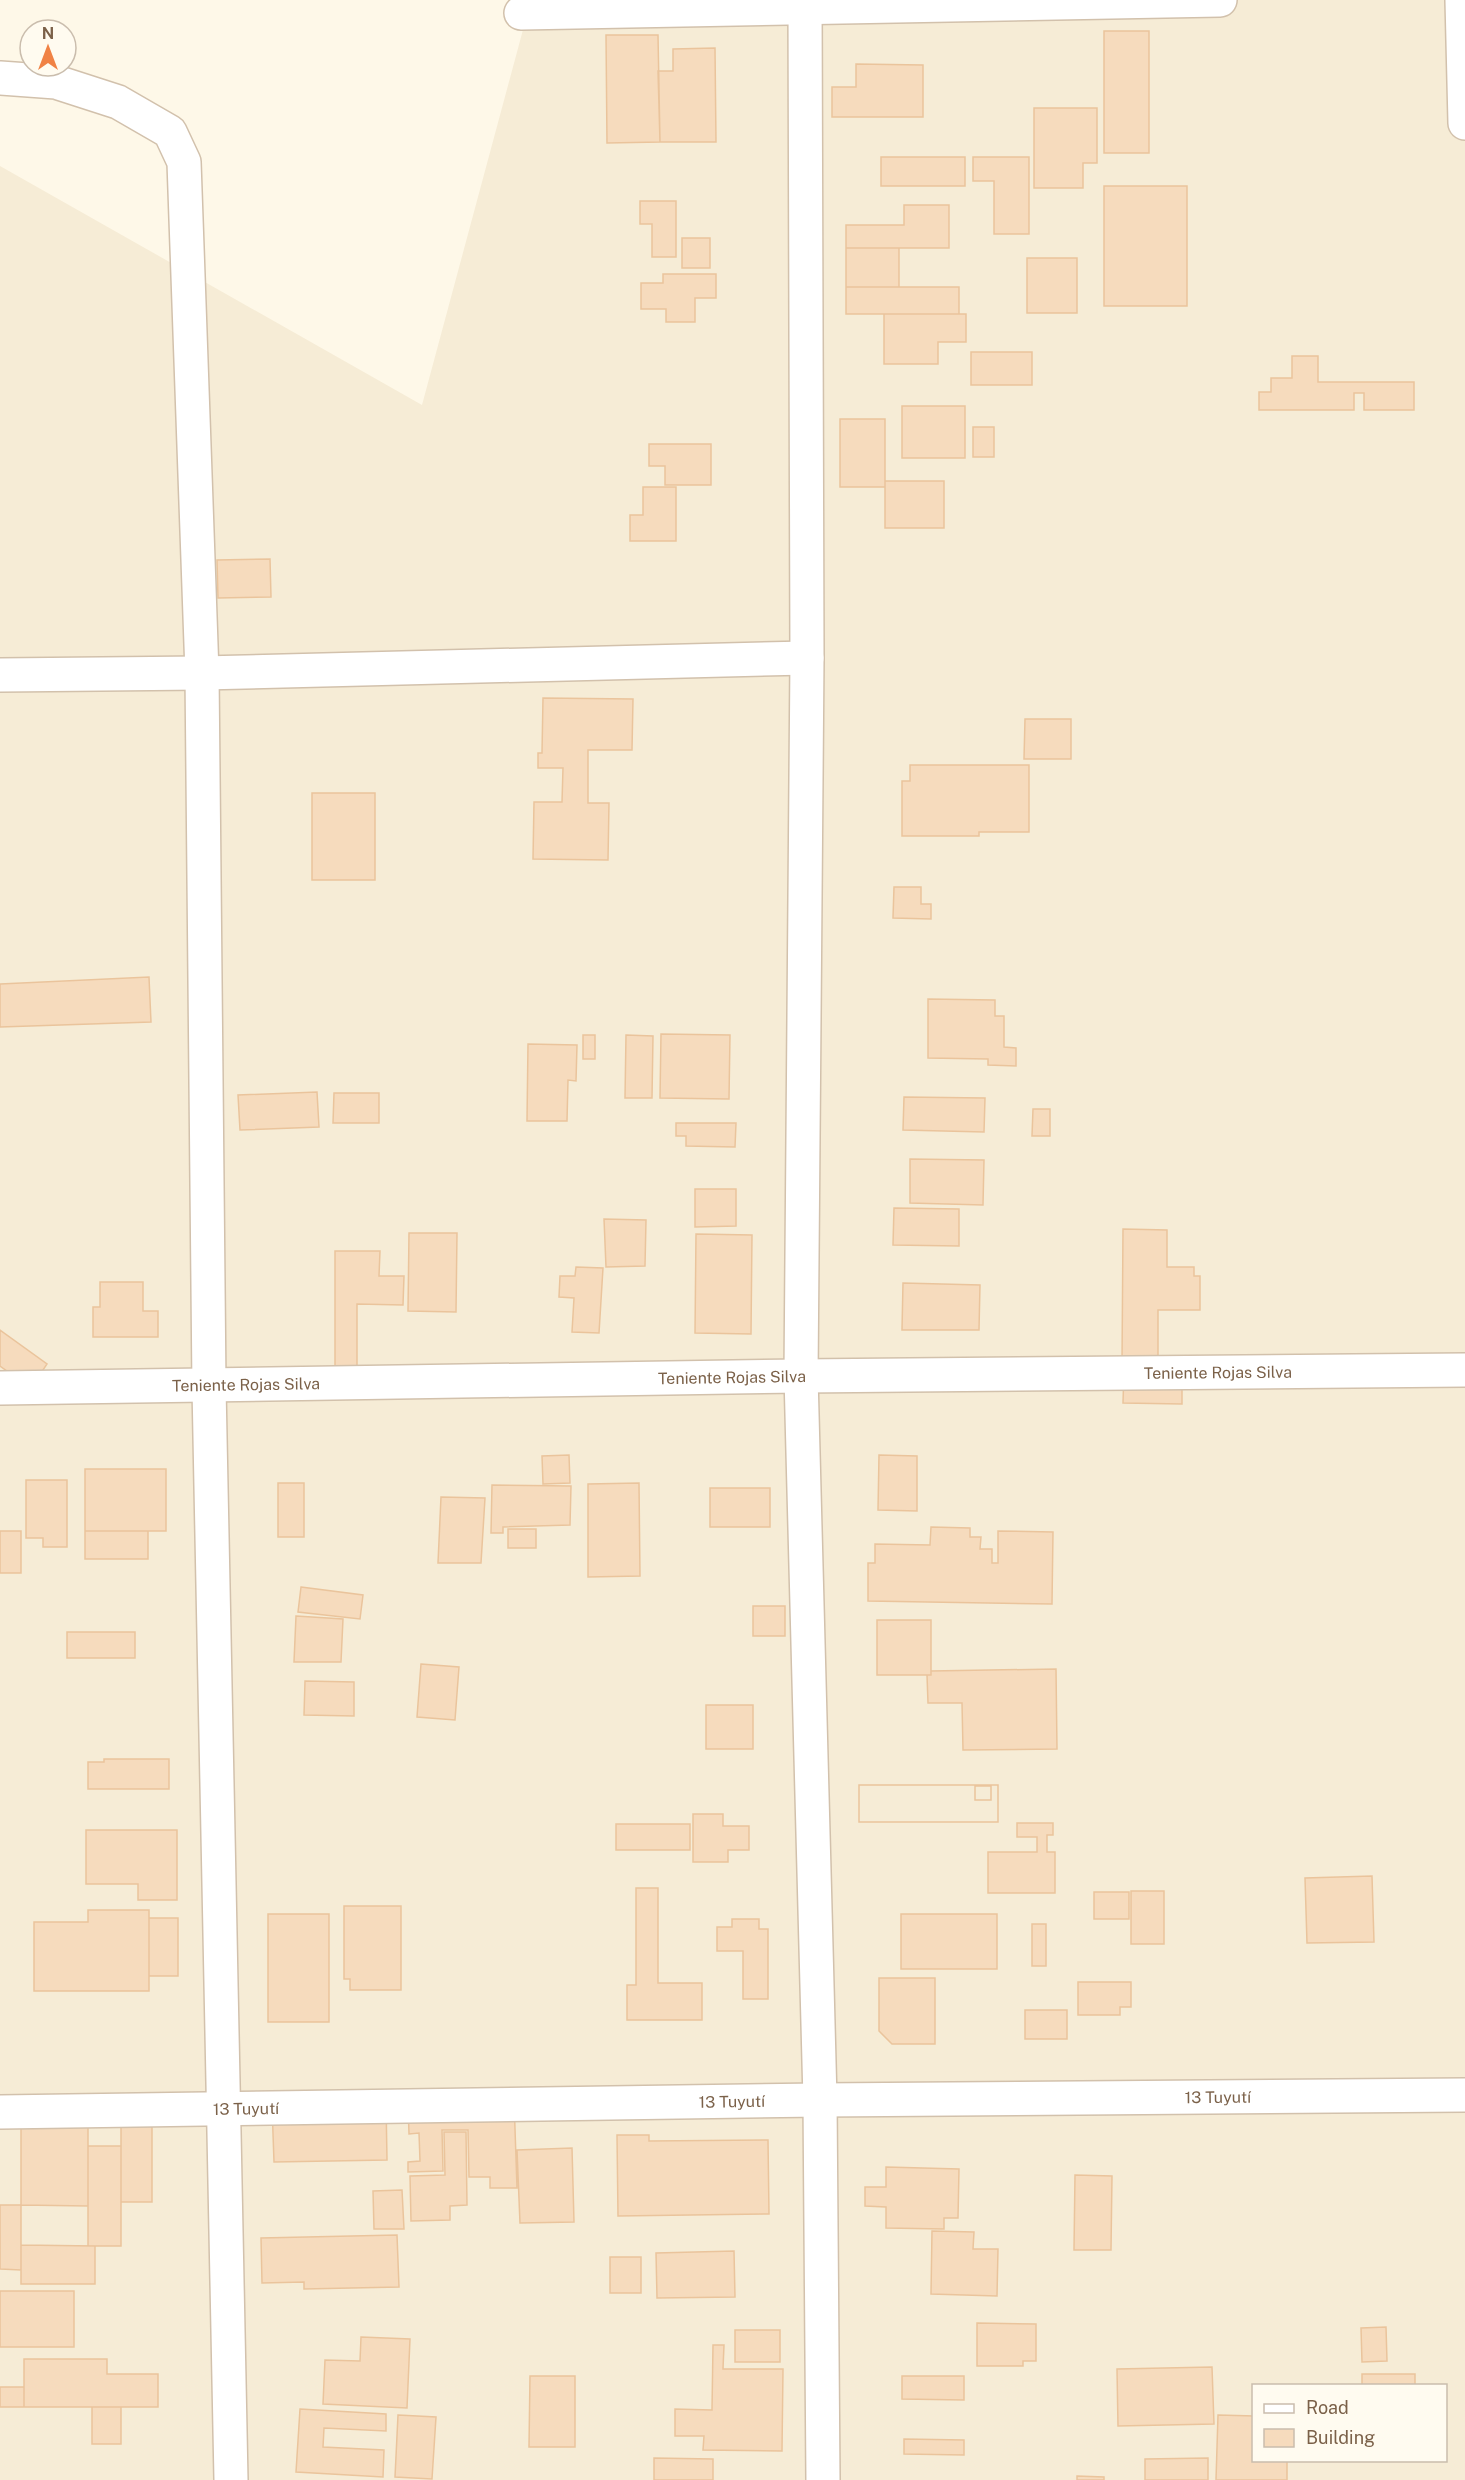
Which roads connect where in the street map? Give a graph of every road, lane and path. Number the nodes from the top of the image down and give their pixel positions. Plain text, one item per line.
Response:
1 (1220, 0) edge
2 (1462, 0) edge
3 (805, 4) edge
4 (521, 13) dead end
5 (0, 78) edge
6 (1465, 123) edge
7 (807, 658) junction
8 (202, 673) junction
9 (0, 675) edge
10 (1465, 1370) edge
11 (801, 1377) junction
12 (209, 1387) junction
13 (0, 1388) edge
14 (1465, 2095) edge
15 (820, 2100) junction
16 (223, 2108) junction
17 (0, 2112) edge
18 (231, 2480) edge
19 (823, 2480) edge

1 - 3 street
2 - 6 street
3 - 4 street
3 - 7 street
5 - 8 street
7 - 8 street
7 - 11 street
8 - 9 street
8 - 12 street
10 - 11 street, Teniente Rojas Silva
11 - 12 street, Teniente Rojas Silva
11 - 15 street
12 - 13 street, Teniente Rojas Silva
12 - 16 street
14 - 15 street, 13 Tuyutí
15 - 16 street, 13 Tuyutí
15 - 19 street
16 - 17 street, 13 Tuyutí
16 - 18 street

